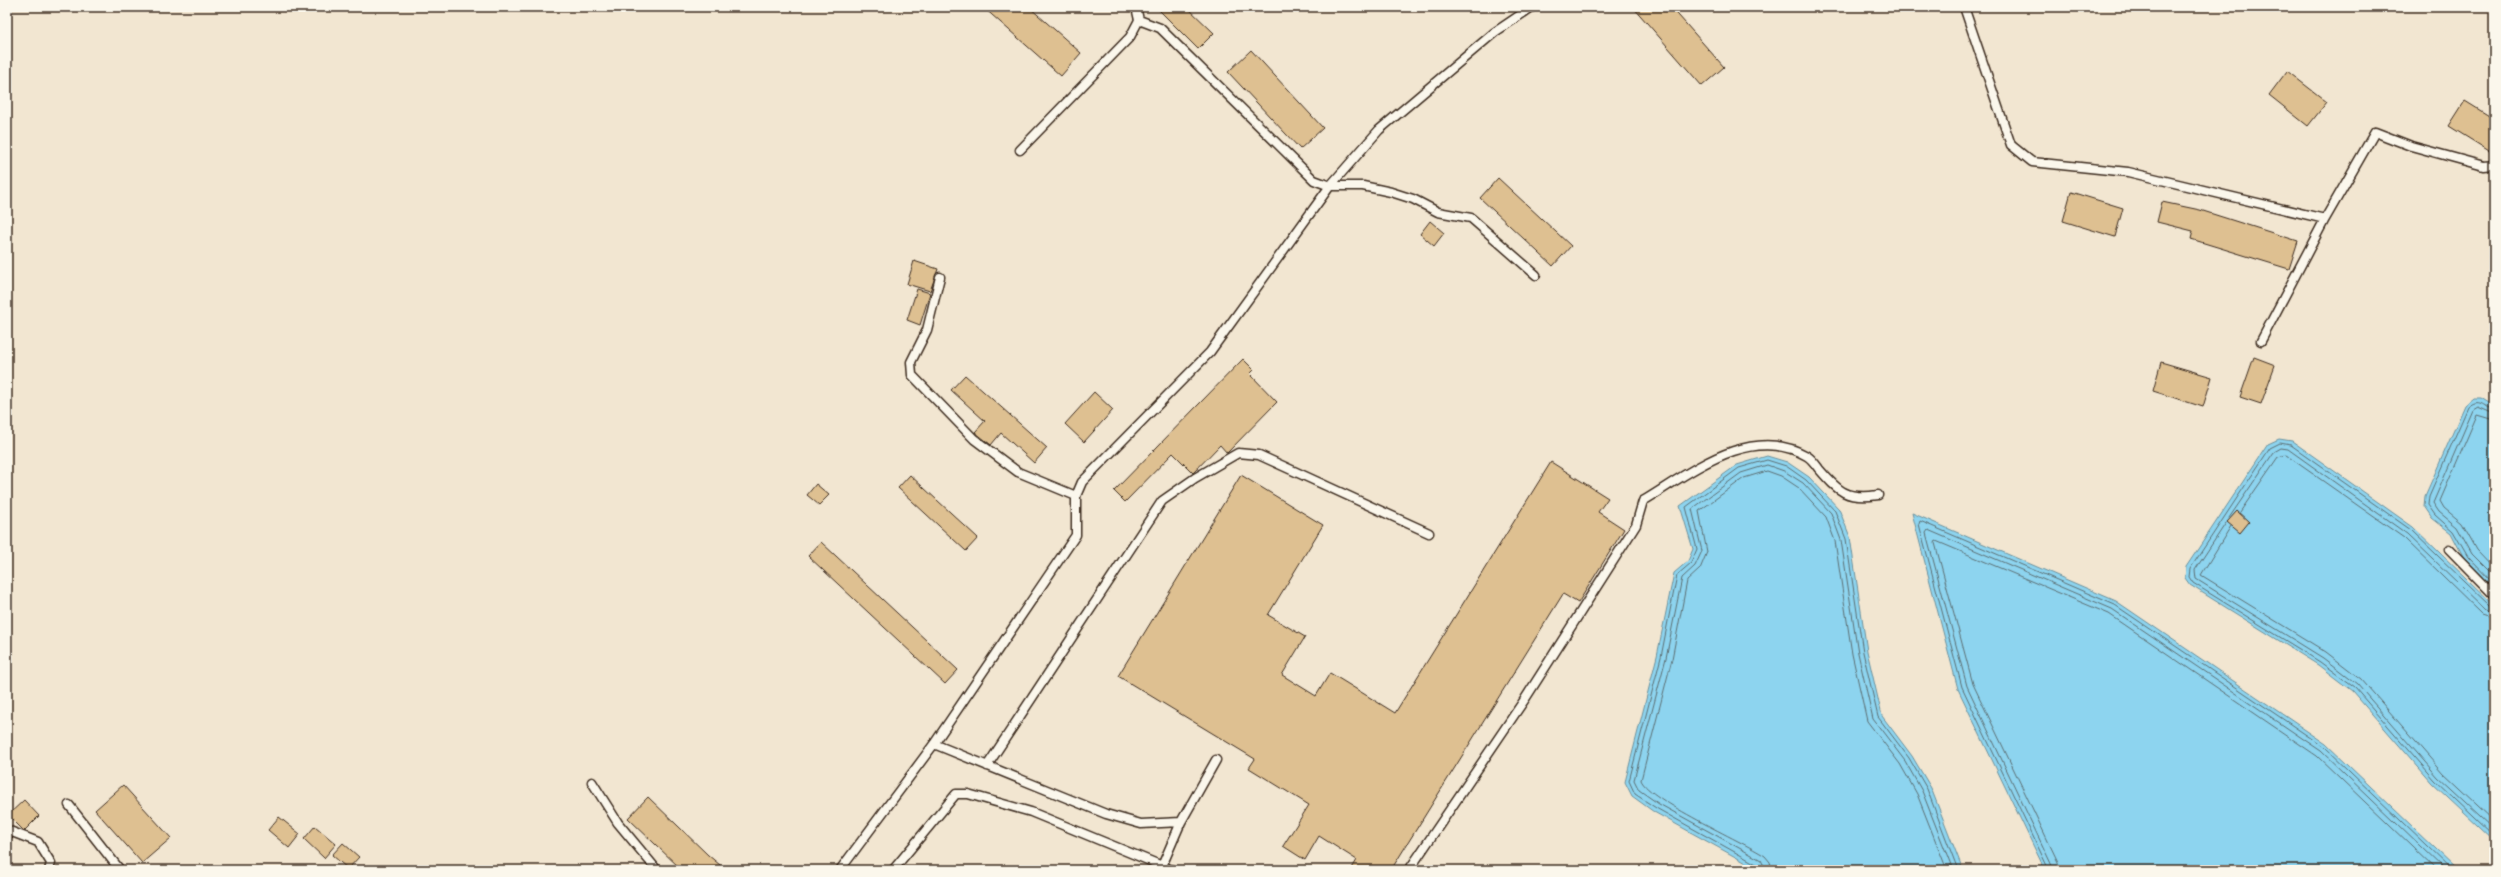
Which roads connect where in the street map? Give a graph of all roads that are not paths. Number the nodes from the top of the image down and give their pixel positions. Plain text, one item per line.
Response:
1 (1136, 7) edge
2 (1532, 7) edge
3 (1964, 7) edge
4 (1139, 20) junction
5 (1020, 150) dead end
6 (2494, 165) edge
7 (1330, 186) junction
8 (2325, 219) junction
9 (1536, 275) dead end
10 (940, 277) dead end
11 (2261, 341) dead end
12 (1878, 495) dead end
13 (1076, 496) junction
14 (1429, 533) dead end
15 (2449, 549) dead end
16 (2494, 595) edge
17 (934, 744) junction
18 (1216, 760) dead end
19 (987, 766) junction
20 (592, 782) dead end
21 (69, 805) dead end
22 (1181, 822) junction
23 (7, 830) edge
24 (1162, 866) junction
25 (49, 870) edge
26 (120, 870) edge
27 (657, 870) edge
28 (840, 870) edge
29 (893, 870) edge
30 (1172, 870) edge
31 (1409, 870) edge

1 - 4 lane
2 - 7 lane
3 - 8 lane
4 - 5 lane
4 - 7 lane
6 - 8 lane
7 - 9 lane
7 - 13 lane
8 - 11 lane
10 - 13 lane
12 - 31 lane
13 - 17 lane
14 - 19 lane
15 - 16 lane
17 - 19 lane
17 - 28 lane
18 - 22 lane
19 - 22 lane
20 - 27 lane
21 - 26 lane
22 - 24 lane
23 - 25 lane
24 - 29 lane
24 - 30 lane

